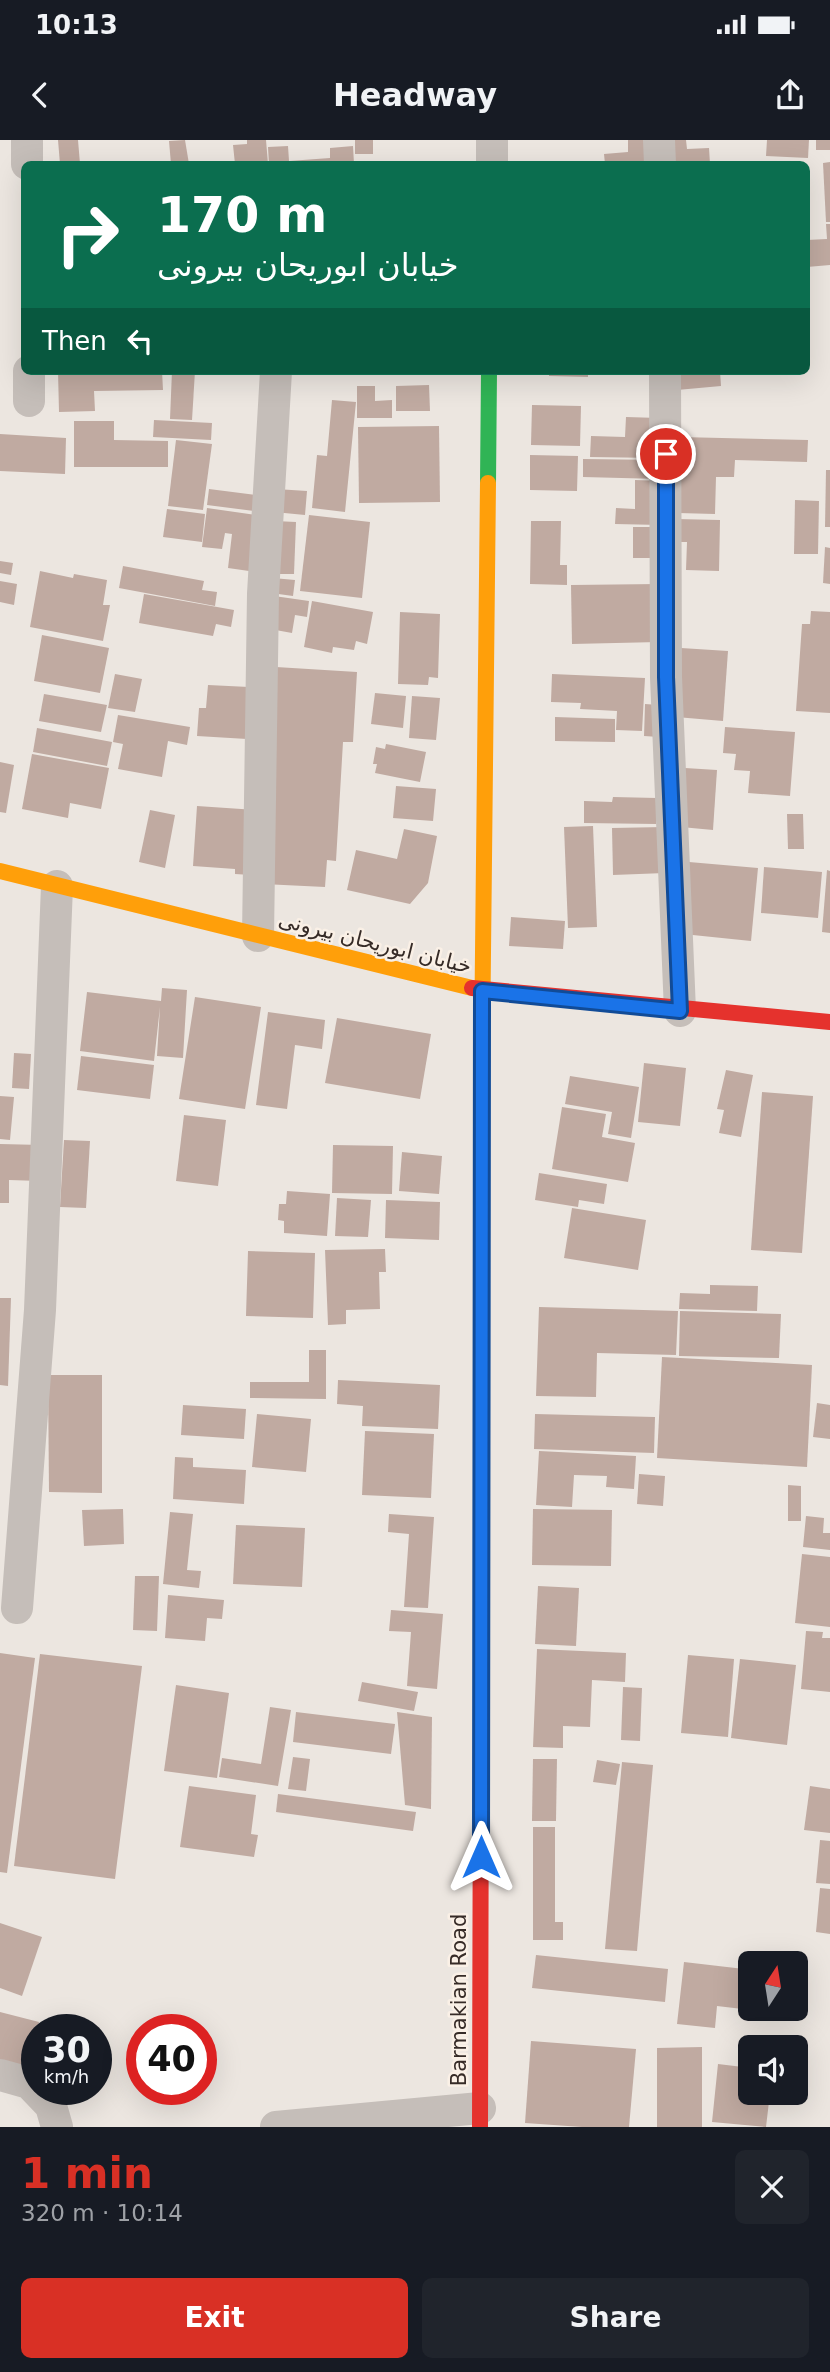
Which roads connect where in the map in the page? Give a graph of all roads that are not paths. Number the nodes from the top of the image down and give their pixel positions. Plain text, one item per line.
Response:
1 (27, 140) edge
2 (492, 140) edge
3 (659, 140) edge
4 (27, 161) edge
5 (492, 161) edge
6 (660, 161) edge
7 (276, 375) edge
8 (489, 375) edge
9 (666, 375) edge
10 (0, 871) edge
11 (57, 886) junction
12 (258, 936) junction
13 (482, 991) junction
14 (680, 1011) junction
15 (830, 1023) edge
16 (17, 1608) dead end
17 (0, 2075) edge
18 (480, 2117) edge
19 (57, 2127) edge
20 (276, 2127) edge

1 - 4 street
2 - 5 street
3 - 6 street
7 - 12 street
8 - 13 street, Barmakian Road
9 - 14 street
10 - 11 street, خیابان ابوریحان بیرونی
11 - 12 street, خیابان ابوریحان بیرونی
11 - 16 street
12 - 13 street, خیابان ابوریحان بیرونی
13 - 14 street, خیابان ابوریحان بیرونی
13 - 18 street, Barmakian Road
14 - 15 street, خیابان ابوریحان بیرونی
17 - 19 street
18 - 20 street

